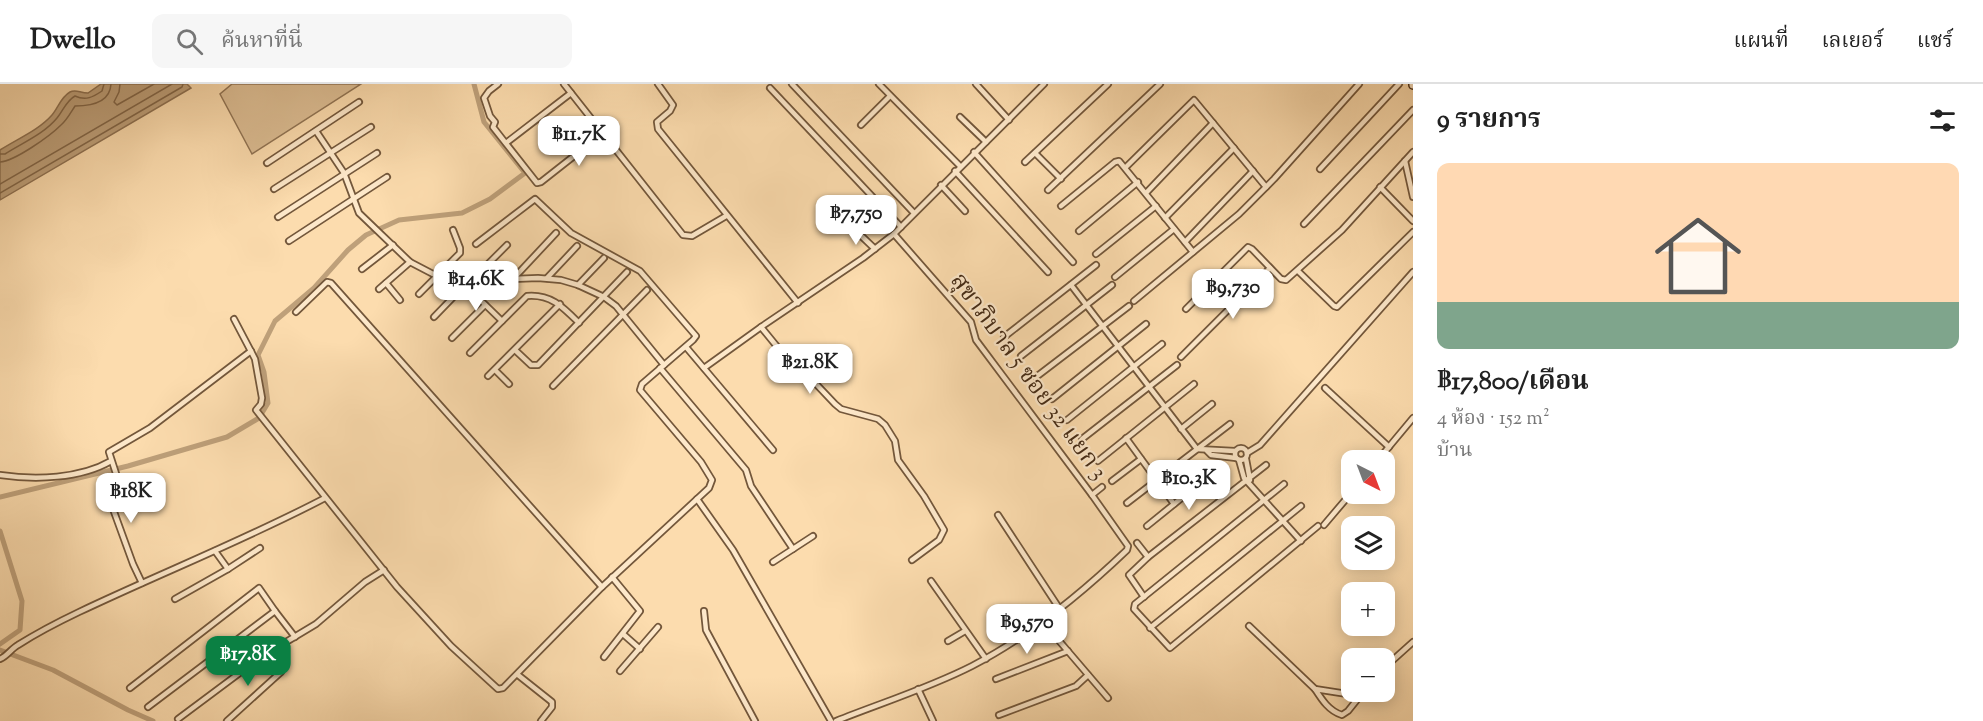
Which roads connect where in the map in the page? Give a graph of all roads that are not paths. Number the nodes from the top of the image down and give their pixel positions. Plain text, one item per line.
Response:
1 (498, 84) edge
2 (564, 84) edge
3 (658, 84) edge
4 (792, 84) edge
5 (879, 84) edge
6 (976, 84) edge
7 (1044, 84) edge
8 (1108, 84) edge
9 (1160, 84) edge
10 (1359, 84) edge
11 (1400, 84) edge
12 (770, 88) dead end
13 (571, 93) junction
14 (890, 96) junction
15 (359, 102) dead end
16 (1413, 110) edge
17 (960, 117) dead end
18 (1008, 120) junction
19 (1213, 123) junction
20 (861, 125) dead end
21 (371, 127) dead end
22 (316, 130) junction
23 (602, 134) junction
24 (986, 142) junction
25 (507, 143) junction
26 (1234, 148) junction
27 (331, 152) junction
28 (974, 152) junction
29 (1413, 152) edge
30 (377, 153) dead end
31 (1035, 153) junction
32 (1405, 161) junction
33 (1025, 162) dead end
34 (267, 163) dead end
35 (960, 166) junction
36 (1126, 167) junction
37 (1320, 169) dead end
38 (955, 171) junction
39 (1253, 171) junction
40 (344, 173) junction
41 (387, 177) dead end
42 (1061, 179) junction
43 (1138, 182) junction
44 (941, 185) junction
45 (1266, 187) junction
46 (1380, 187) junction
47 (274, 189) dead end
48 (1048, 190) dead end
49 (1146, 193) junction
50 (1413, 197) edge
51 (353, 200) junction
52 (1061, 206) dead end
53 (1156, 206) junction
54 (965, 211) dead end
55 (914, 213) junction
56 (726, 216) junction
57 (278, 217) dead end
58 (1166, 218) junction
59 (1413, 221) edge
60 (1304, 224) dead end
61 (852, 227) dead end
62 (901, 227) junction
63 (1174, 229) junction
64 (453, 230) dead end
65 (1079, 231) dead end
66 (556, 232) dead end
67 (1413, 232) edge
68 (894, 234) junction
69 (289, 241) dead end
70 (1185, 242) junction
71 (476, 244) dead end
72 (393, 245) junction
73 (507, 245) dead end
74 (577, 246) dead end
75 (875, 249) junction
76 (1193, 252) junction
77 (1096, 254) dead end
78 (604, 258) dead end
79 (410, 262) junction
80 (1073, 262) dead end
81 (1096, 265) dead end
82 (1270, 268) junction
83 (362, 269) dead end
84 (1298, 271) junction
85 (627, 272) dead end
86 (1048, 272) dead end
87 (1413, 272) edge
88 (436, 276) junction
89 (1115, 277) dead end
90 (547, 278) junction
91 (513, 279) junction
92 (386, 283) junction
93 (578, 285) junction
94 (1071, 285) junction
95 (1112, 285) dead end
96 (467, 287) junction
97 (379, 289) dead end
98 (647, 290) dead end
99 (419, 294) dead end
100 (604, 297) junction
101 (400, 300) dead end
102 (1134, 301) dead end
103 (798, 303) junction
104 (560, 304) junction
105 (485, 305) junction
106 (1087, 305) junction
107 (1128, 306) dead end
108 (1186, 309) dead end
109 (296, 312) dead end
110 (623, 314) junction
111 (434, 318) dead end
112 (234, 319) dead end
113 (502, 321) junction
114 (579, 322) junction
115 (1146, 324) dead end
116 (1103, 326) junction
117 (761, 327) junction
118 (1004, 337) dead end
119 (452, 338) dead end
120 (1162, 344) dead end
121 (1118, 345) junction
122 (686, 346) junction
123 (515, 350) junction
124 (251, 351) junction
125 (470, 353) dead end
126 (1021, 356) dead end
127 (1181, 357) dead end
128 (1178, 365) dead end
129 (662, 366) junction
130 (1133, 366) junction
131 (704, 368) junction
132 (495, 370) junction
133 (488, 376) dead end
134 (1036, 377) dead end
135 (509, 384) dead end
136 (1194, 384) dead end
137 (553, 386) dead end
138 (1149, 386) junction
139 (1325, 388) dead end
140 (1052, 399) dead end
141 (1212, 404) dead end
142 (1165, 407) junction
143 (1413, 418) edge
144 (1067, 420) dead end
145 (1230, 424) dead end
146 (1181, 429) junction
147 (1126, 438) junction
148 (1082, 440) dead end
149 (1389, 447) junction
150 (773, 450) dead end
151 (1197, 450) junction
152 (1386, 450) edge
153 (1207, 451) junction
154 (1235, 451) junction
155 (1248, 453) junction
156 (1141, 459) junction
157 (1238, 459) junction
158 (1246, 459) junction
159 (1098, 461) dead end
160 (112, 463) junction
161 (1266, 465) dead end
162 (1215, 471) dead end
163 (0, 475) edge
164 (1157, 480) junction
165 (1248, 480) junction
166 (1112, 482) dead end
167 (1284, 484) dead end
168 (1102, 487) dead end
169 (1092, 495) junction
170 (326, 498) junction
171 (697, 499) junction
172 (1265, 499) junction
173 (1127, 503) dead end
174 (1174, 504) junction
175 (1341, 504) edge
176 (1301, 506) dead end
177 (998, 515) dead end
178 (1283, 521) junction
179 (1147, 526) dead end
180 (813, 536) dead end
181 (1300, 541) junction
182 (1137, 543) dead end
183 (260, 548) dead end
184 (793, 549) junction
185 (215, 551) junction
186 (1148, 557) junction
187 (912, 560) dead end
188 (773, 562) dead end
189 (228, 569) junction
190 (384, 570) junction
191 (612, 577) junction
192 (931, 581) dead end
193 (142, 583) junction
194 (602, 587) junction
195 (1144, 597) junction
196 (175, 599) dead end
197 (1059, 608) junction
198 (275, 611) junction
199 (704, 611) dead end
200 (1043, 622) junction
201 (1249, 626) dead end
202 (658, 627) dead end
203 (1150, 628) junction
204 (965, 631) junction
205 (623, 634) junction
206 (295, 637) junction
207 (948, 641) dead end
208 (1413, 642) edge
209 (639, 649) junction
210 (1068, 651) junction
211 (267, 653) junction
212 (604, 657) dead end
213 (2, 658) edge
214 (1395, 658) edge
215 (986, 659) junction
216 (620, 671) dead end
217 (518, 675) junction
218 (1088, 675) junction
219 (996, 679) dead end
220 (130, 688) dead end
221 (918, 689) junction
222 (1315, 689) junction
223 (1341, 692) edge
224 (1108, 698) dead end
225 (1355, 702) edge
226 (148, 707) dead end
227 (999, 714) dead end
228 (850, 718) edge
229 (178, 719) dead end
230 (227, 721) edge
231 (541, 721) edge
232 (755, 721) edge
233 (831, 721) edge
234 (836, 721) edge
235 (933, 721) edge

1 - 25 street
2 - 13 street
3 - 56 street
4 - 55 street
5 - 14 street
6 - 18 street
7 - 18 street
8 - 31 street
9 - 42 street
10 - 45 street
11 - 37 street
12 - 62 street
13 - 23 street
13 - 25 street
14 - 20 street
14 - 35 street
15 - 22 street
16 - 60 street
17 - 24 street
18 - 24 street
19 - 26 street
19 - 36 street
19 - 49 street
21 - 27 street
22 - 27 street
22 - 34 street
23 - 25 street
23 - 56 street
24 - 28 street
26 - 39 street
26 - 58 street
27 - 40 street
27 - 47 street
28 - 35 street
28 - 80 street
29 - 32 street
30 - 40 street
31 - 33 street
31 - 42 street
32 - 46 street
32 - 50 street
35 - 38 street
36 - 43 street
36 - 52 street
38 - 44 street
38 - 86 street
39 - 45 street
39 - 70 street
40 - 51 street
40 - 57 street
41 - 51 street
42 - 48 street
43 - 49 street
43 - 65 street
44 - 54 street
44 - 55 street
45 - 76 street
46 - 59 street
46 - 84 street
49 - 53 street
51 - 69 street
51 - 72 street
53 - 58 street
53 - 77 street
55 - 62 street
56 - 103 street
58 - 63 street
61 - 75 street
62 - 68 street
63 - 70 street
63 - 89 street
64 - 88 street
66 - 91 street
67 - 84 street
68 - 75 street
68 - 169 street, สุขาภิบาล 5 ซอย 32 แยก 3
70 - 76 street
71 - 122 street
72 - 79 street
72 - 83 street
73 - 96 street
74 - 90 street
75 - 103 street
76 - 102 street
78 - 93 street
79 - 88 street
79 - 92 street
81 - 94 street
82 - 84 street
82 - 108 street
82 - 127 street
85 - 100 street
87 - 155 street
88 - 96 street
88 - 99 street
90 - 91 street
90 - 93 street
91 - 96 street
92 - 97 street
92 - 101 street
93 - 100 street
94 - 106 street
94 - 118 street
95 - 106 street
96 - 105 street
96 - 111 street
98 - 110 street
100 - 110 street
100 - 114 street
103 - 117 street
104 - 113 street
104 - 114 street
104 - 123 street
105 - 113 street
105 - 119 street
106 - 116 street
106 - 126 street
107 - 116 street
109 - 194 street
110 - 129 street
110 - 137 street
112 - 124 street
113 - 125 street
114 - 123 street
115 - 121 street
116 - 121 street
116 - 134 street
117 - 131 street
117 - 187 street
120 - 130 street
121 - 130 street
121 - 140 street
122 - 129 street
122 - 131 street
123 - 132 street
124 - 160 street
124 - 170 street
128 - 138 street
129 - 171 street
129 - 184 street
130 - 138 street
130 - 144 street
131 - 150 street
132 - 133 street
132 - 135 street
136 - 142 street
138 - 142 street
138 - 148 street
139 - 149 street
141 - 146 street
142 - 146 street
142 - 147 street
143 - 149 street
145 - 151 street
146 - 151 street
147 - 156 street
147 - 159 street
149 - 152 street
151 - 153 street
151 - 164 street
153 - 154 street
153 - 157 street
154 - 155 street
154 - 157 street
155 - 158 street
156 - 164 street
156 - 166 street
157 - 158 street
157 - 165 street
158 - 165 street
160 - 163 street
160 - 193 street
161 - 165 street
162 - 174 street
164 - 173 street
164 - 174 street
165 - 172 street
165 - 186 street
167 - 172 street
168 - 169 street
169 - 197 street, สุขาภิบาล 5 ซอย 32 แยก 3
170 - 185 street
170 - 190 street
171 - 191 street
171 - 233 street
172 - 178 street
172 - 195 street
174 - 179 street
175 - 181 street
176 - 178 street
177 - 197 street
178 - 181 street
178 - 203 street
180 - 184 street
181 - 203 street
182 - 186 street
183 - 189 street
184 - 188 street
185 - 189 street
185 - 193 street
186 - 195 street
189 - 196 street
190 - 206 street
190 - 217 street
191 - 194 street
191 - 205 street
192 - 204 street
193 - 213 street
194 - 217 street
195 - 203 street
197 - 200 street
198 - 206 street
198 - 220 street
198 - 226 street
199 - 232 street
200 - 210 street
200 - 215 street
201 - 222 street
202 - 209 street
204 - 207 street
204 - 215 street
205 - 209 street
205 - 212 street
206 - 211 street
208 - 214 street
209 - 216 street
210 - 218 street
210 - 219 street
211 - 229 street
211 - 230 street
215 - 221 street
217 - 231 street
218 - 224 street
218 - 227 street
221 - 228 street
221 - 235 street
222 - 223 street
222 - 225 street
228 - 234 street

